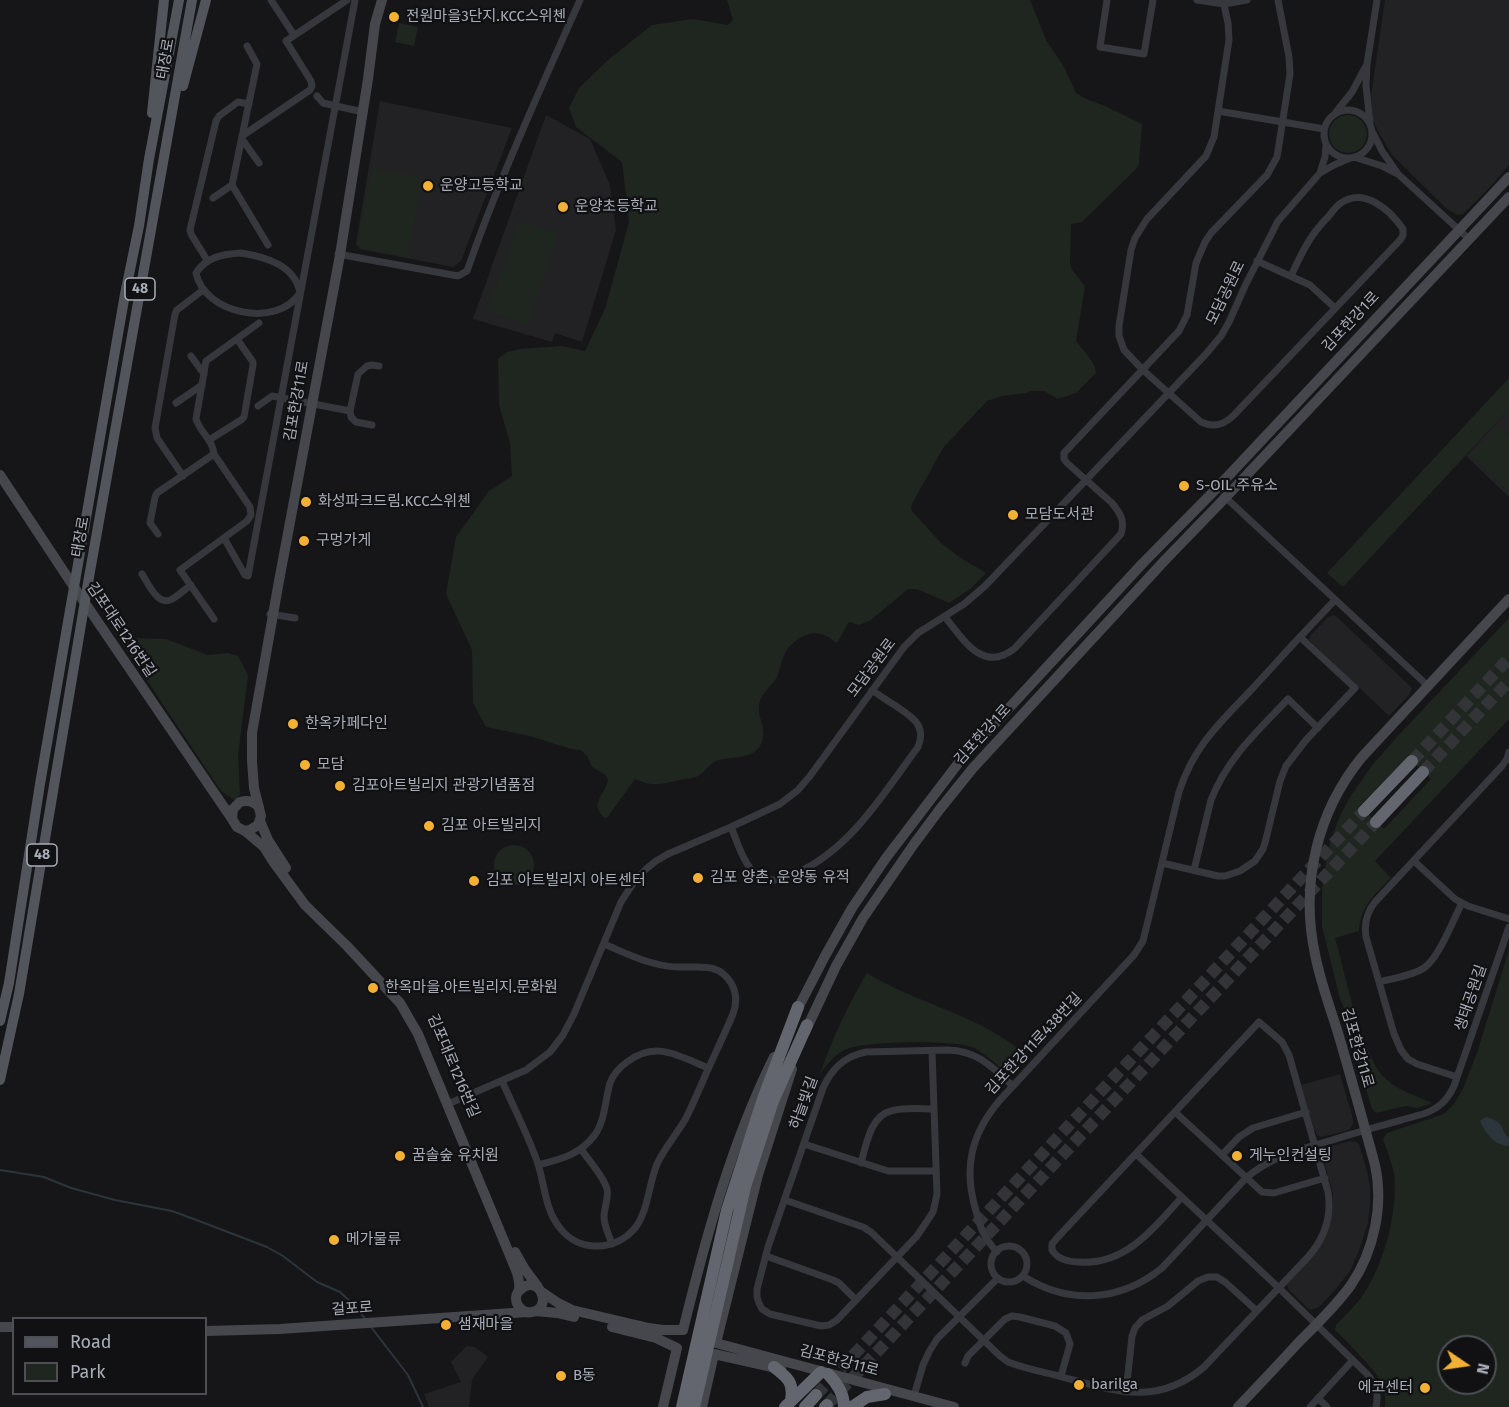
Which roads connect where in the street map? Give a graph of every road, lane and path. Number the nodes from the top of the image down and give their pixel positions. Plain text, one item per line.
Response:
1 (164, 0) edge
2 (179, 0) edge
3 (192, 0) edge
4 (206, 0) edge
5 (271, 0) edge
6 (347, 0) edge
7 (355, 0) edge
8 (380, 0) edge
9 (580, 0) edge
10 (1107, 0) edge
11 (1153, 0) edge
12 (1197, 0) edge
13 (1247, 0) edge
14 (1278, 0) edge
15 (1377, 0) edge
16 (1223, 2) edge
17 (294, 35) junction
18 (247, 46) dead end
19 (1367, 64) junction
20 (317, 96) dead end
21 (249, 104) junction
22 (335, 105) junction
23 (362, 111) junction
24 (1218, 111) junction
25 (1336, 113) junction
26 (1283, 122) junction
27 (1371, 128) junction
28 (1324, 129) junction
29 (242, 138) junction
30 (167, 141) junction
31 (1325, 143) junction
32 (1352, 158) junction
33 (149, 159) junction
34 (259, 164) dead end
35 (1320, 172) junction
36 (1398, 174) junction
37 (1509, 177) edge
38 (232, 185) junction
39 (1509, 197) edge
40 (213, 198) dead end
41 (1459, 230) junction
42 (1469, 239) junction
43 (268, 246) dead end
44 (338, 254) junction
45 (207, 260) junction
46 (1257, 261) junction
47 (1291, 276) junction
48 (202, 290) junction
49 (300, 293) junction
50 (1335, 308) junction
51 (259, 323) dead end
52 (237, 339) junction
53 (191, 356) dead end
54 (379, 366) dead end
55 (1143, 370) junction
56 (204, 374) junction
57 (202, 385) junction
58 (1170, 393) junction
59 (281, 398) junction
60 (176, 403) dead end
61 (310, 404) junction
62 (258, 406) dead end
63 (350, 411) junction
64 (372, 424) dead end
65 (209, 440) junction
66 (214, 454) junction
67 (0, 475) edge
68 (183, 476) junction
69 (1086, 480) junction
70 (1216, 489) junction
71 (1225, 498) junction
72 (158, 534) dead end
73 (224, 538) junction
74 (142, 574) dead end
75 (191, 585) junction
76 (1509, 599) edge
77 (1335, 600) junction
78 (1509, 604) edge
79 (271, 614) junction
80 (945, 617) junction
81 (295, 618) dead end
82 (214, 620) dead end
83 (1300, 637) junction
84 (1428, 686) junction
85 (872, 690) junction
86 (1318, 728) junction
87 (1509, 754) edge
88 (1412, 761) tunnel mouth
89 (1423, 772) tunnel mouth
90 (220, 801) junction
91 (240, 803) junction
92 (259, 807) junction
93 (1364, 811) tunnel mouth
94 (232, 819) junction
95 (260, 821) junction
96 (1376, 822) tunnel mouth
97 (730, 827) junction
98 (245, 831) junction
99 (1414, 861) junction
100 (1162, 863) junction
101 (1194, 870) junction
102 (1462, 903) junction
103 (1509, 919) edge
104 (1509, 927) edge
105 (604, 944) junction
106 (1379, 982) junction
107 (798, 1007) junction
108 (0, 1021) edge
109 (807, 1025) junction
110 (932, 1050) junction
111 (708, 1068) junction
112 (1457, 1077) junction
113 (0, 1080) edge
114 (502, 1081) junction
115 (1013, 1086) junction
116 (450, 1103) junction
117 (934, 1109) junction
118 (1176, 1112) junction
119 (1306, 1112) junction
120 (1365, 1130) junction
121 (804, 1144) junction
122 (1316, 1145) junction
123 (581, 1149) junction
124 (1136, 1154) junction
125 (1222, 1155) junction
126 (861, 1163) junction
127 (538, 1165) junction
128 (936, 1171) junction
129 (1246, 1178) junction
130 (1325, 1178) junction
131 (1182, 1197) junction
132 (785, 1200) junction
133 (1206, 1220) junction
134 (612, 1244) junction
135 (997, 1252) junction
136 (766, 1256) junction
137 (897, 1257) junction
138 (718, 1271) junction
139 (1023, 1276) junction
140 (998, 1278) junction
141 (1279, 1288) junction
142 (540, 1290) junction
143 (517, 1295) junction
144 (856, 1299) junction
145 (1257, 1311) junction
146 (531, 1312) junction
147 (501, 1314) junction
148 (959, 1316) junction
149 (1317, 1324) junction
150 (683, 1330) junction
151 (207, 1331) edge
152 (984, 1340) junction
153 (677, 1348) junction
154 (715, 1349) junction
155 (1353, 1360) junction
156 (965, 1363) dead end
157 (774, 1367) junction
158 (825, 1376) junction
159 (1061, 1376) junction
160 (694, 1379) junction
161 (1126, 1392) junction
162 (885, 1394) junction
163 (816, 1395) tunnel mouth
164 (914, 1396) junction
165 (1318, 1398) junction
166 (788, 1404) edge
167 (663, 1407) edge
168 (682, 1407) edge
169 (694, 1407) edge
170 (702, 1407) edge
171 (805, 1407) edge
172 (844, 1407) edge
173 (852, 1407) edge
174 (936, 1407) edge
175 (954, 1407) edge
176 (1238, 1407) edge
177 (1310, 1407) edge
178 (1327, 1407) edge
179 (1376, 1407) edge

1 - 33 main road
2 - 33 main road, 태장로 / 48
3 - 30 main road, 태장로 / 48
4 - 30 main road
5 - 17 street
6 - 17 street
7 - 22 street
8 - 23 street, 김포한강11로
9 - 44 street
10 - 11 street
12 - 16 street
13 - 16 street
14 - 26 street
15 - 19 street
16 - 24 street
17 - 29 street
18 - 21 street
19 - 25 street
19 - 27 street
20 - 22 street
21 - 29 street
21 - 45 street
22 - 23 street
22 - 49 street
23 - 44 street, 김포한강11로
24 - 26 street
24 - 55 street
25 - 27 street
25 - 28 street
26 - 28 street
26 - 55 street
27 - 32 street
27 - 36 street
28 - 31 street
29 - 34 street
29 - 38 street
30 - 113 main road, 태장로 / 48
31 - 32 street
31 - 35 street
32 - 35 street
32 - 36 street
33 - 108 main road, 태장로 / 48
35 - 46 street, 모담공원로
36 - 41 street
37 - 41 street, 김포한강1로
38 - 40 street
38 - 43 street
39 - 42 street, 김포한강1로
41 - 42 street
41 - 70 street, 김포한강1로
42 - 71 street, 김포한강1로
44 - 61 street, 김포한강11로
45 - 48 street
45 - 49 street
46 - 47 street
46 - 58 street, 모담공원로
47 - 50 street
47 - 50 street
48 - 49 street
48 - 68 street
49 - 59 street
50 - 58 street
51 - 52 street
52 - 56 street
52 - 65 street
53 - 56 street
54 - 63 street
55 - 58 street
55 - 69 street
56 - 57 street
57 - 60 street
57 - 65 street
58 - 69 street, 모담공원로
59 - 61 street
59 - 62 street
59 - 73 street
61 - 63 street
61 - 79 street, 김포한강11로
63 - 64 street
65 - 66 street
66 - 68 street
66 - 73 street
67 - 90 street, 김포대로1216번길
68 - 72 street
69 - 80 street, 모담공원로
69 - 80 street
70 - 71 street
70 - 107 street, 김포한강1로
71 - 77 street
71 - 109 street, 김포한강1로
73 - 75 street
74 - 75 street
75 - 82 street
76 - 84 street, 김포한강11로
77 - 83 street, 김포한강11로438번길
77 - 84 street
78 - 84 street, 김포한강11로
79 - 81 street
79 - 91 street, 김포한강11로
79 - 92 street, 김포한강11로
80 - 85 street, 모담공원로
83 - 86 street
83 - 100 street, 김포한강11로438번길
84 - 120 street, 김포한강11로
85 - 97 street, 모담공원로
85 - 97 street
86 - 101 street
86 - 101 street
87 - 99 street
88 - 93 highway
89 - 96 highway
90 - 91 street
90 - 94 street, 김포대로1216번길
91 - 92 street
91 - 94 street
92 - 95 street
94 - 98 street
95 - 98 street
95 - 116 street, 김포대로1216번길
97 - 105 street, 모담공원로
98 - 116 street, 김포대로1216번길
99 - 102 street
99 - 106 street
100 - 101 street
100 - 115 street, 김포한강11로438번길
102 - 103 street
102 - 106 street
104 - 112 street, 생태공원길
105 - 111 street
105 - 114 street, 모담공원로
106 - 112 street
107 - 138 highway
107 - 150 street, 김포한강1로
109 - 138 highway
109 - 154 street, 김포한강1로
110 - 115 street, 하늘빛길
110 - 117 street, 하늘빛길
110 - 121 street, 하늘빛길
111 - 123 street
111 - 134 street
112 - 120 street, 생태공원길
114 - 116 street, 모담공원로
114 - 127 street
115 - 135 street, 김포한강11로438번길
116 - 142 street, 김포대로1216번길
116 - 143 street, 김포대로1216번길
117 - 126 street
117 - 128 street, 하늘빛길
118 - 119 street
118 - 124 street
118 - 125 street
119 - 122 street
119 - 125 street
120 - 122 street
120 - 149 street, 김포한강11로
121 - 126 street, 하늘빛길
121 - 132 street, 하늘빛길
122 - 129 street
122 - 130 street
123 - 127 street
123 - 134 street
124 - 131 street
124 - 131 street
125 - 129 street
126 - 128 street, 하늘빛길
127 - 134 street
128 - 137 street, 하늘빛길
129 - 130 street
129 - 133 street
130 - 141 street
131 - 133 street
132 - 136 street, 하늘빛길
132 - 137 street
133 - 139 street
133 - 141 street
135 - 139 street
135 - 140 street
136 - 144 street
136 - 144 street, 하늘빛길
137 - 144 street, 하늘빛길
137 - 148 street
138 - 160 highway
139 - 140 street
140 - 148 street
141 - 145 street
141 - 149 street
142 - 143 street
142 - 146 street
142 - 150 street, 김포대로1216번길
143 - 146 street
143 - 147 street
145 - 161 street
145 - 161 street
146 - 147 street, 걸포로
146 - 153 street
147 - 151 street, 걸포로
148 - 152 street
148 - 164 street
149 - 155 street
149 - 176 street, 김포한강11로
150 - 153 street
150 - 154 street
152 - 156 street
152 - 159 street
152 - 159 street
153 - 154 street
153 - 167 street
154 - 157 street, 김포한강11로
154 - 158 street, 김포한강11로
154 - 170 street, 김포한강1로
155 - 165 street
155 - 179 street
157 - 158 street, 김포한강11로
157 - 166 highway
158 - 162 street, 김포한강11로
158 - 164 street, 김포한강11로
158 - 166 highway
158 - 172 highway
159 - 161 street
160 - 168 highway
160 - 169 highway
162 - 173 highway
162 - 174 street, 김포한강11로
163 - 171 highway
164 - 175 street, 김포한강11로
165 - 177 street
165 - 178 street

